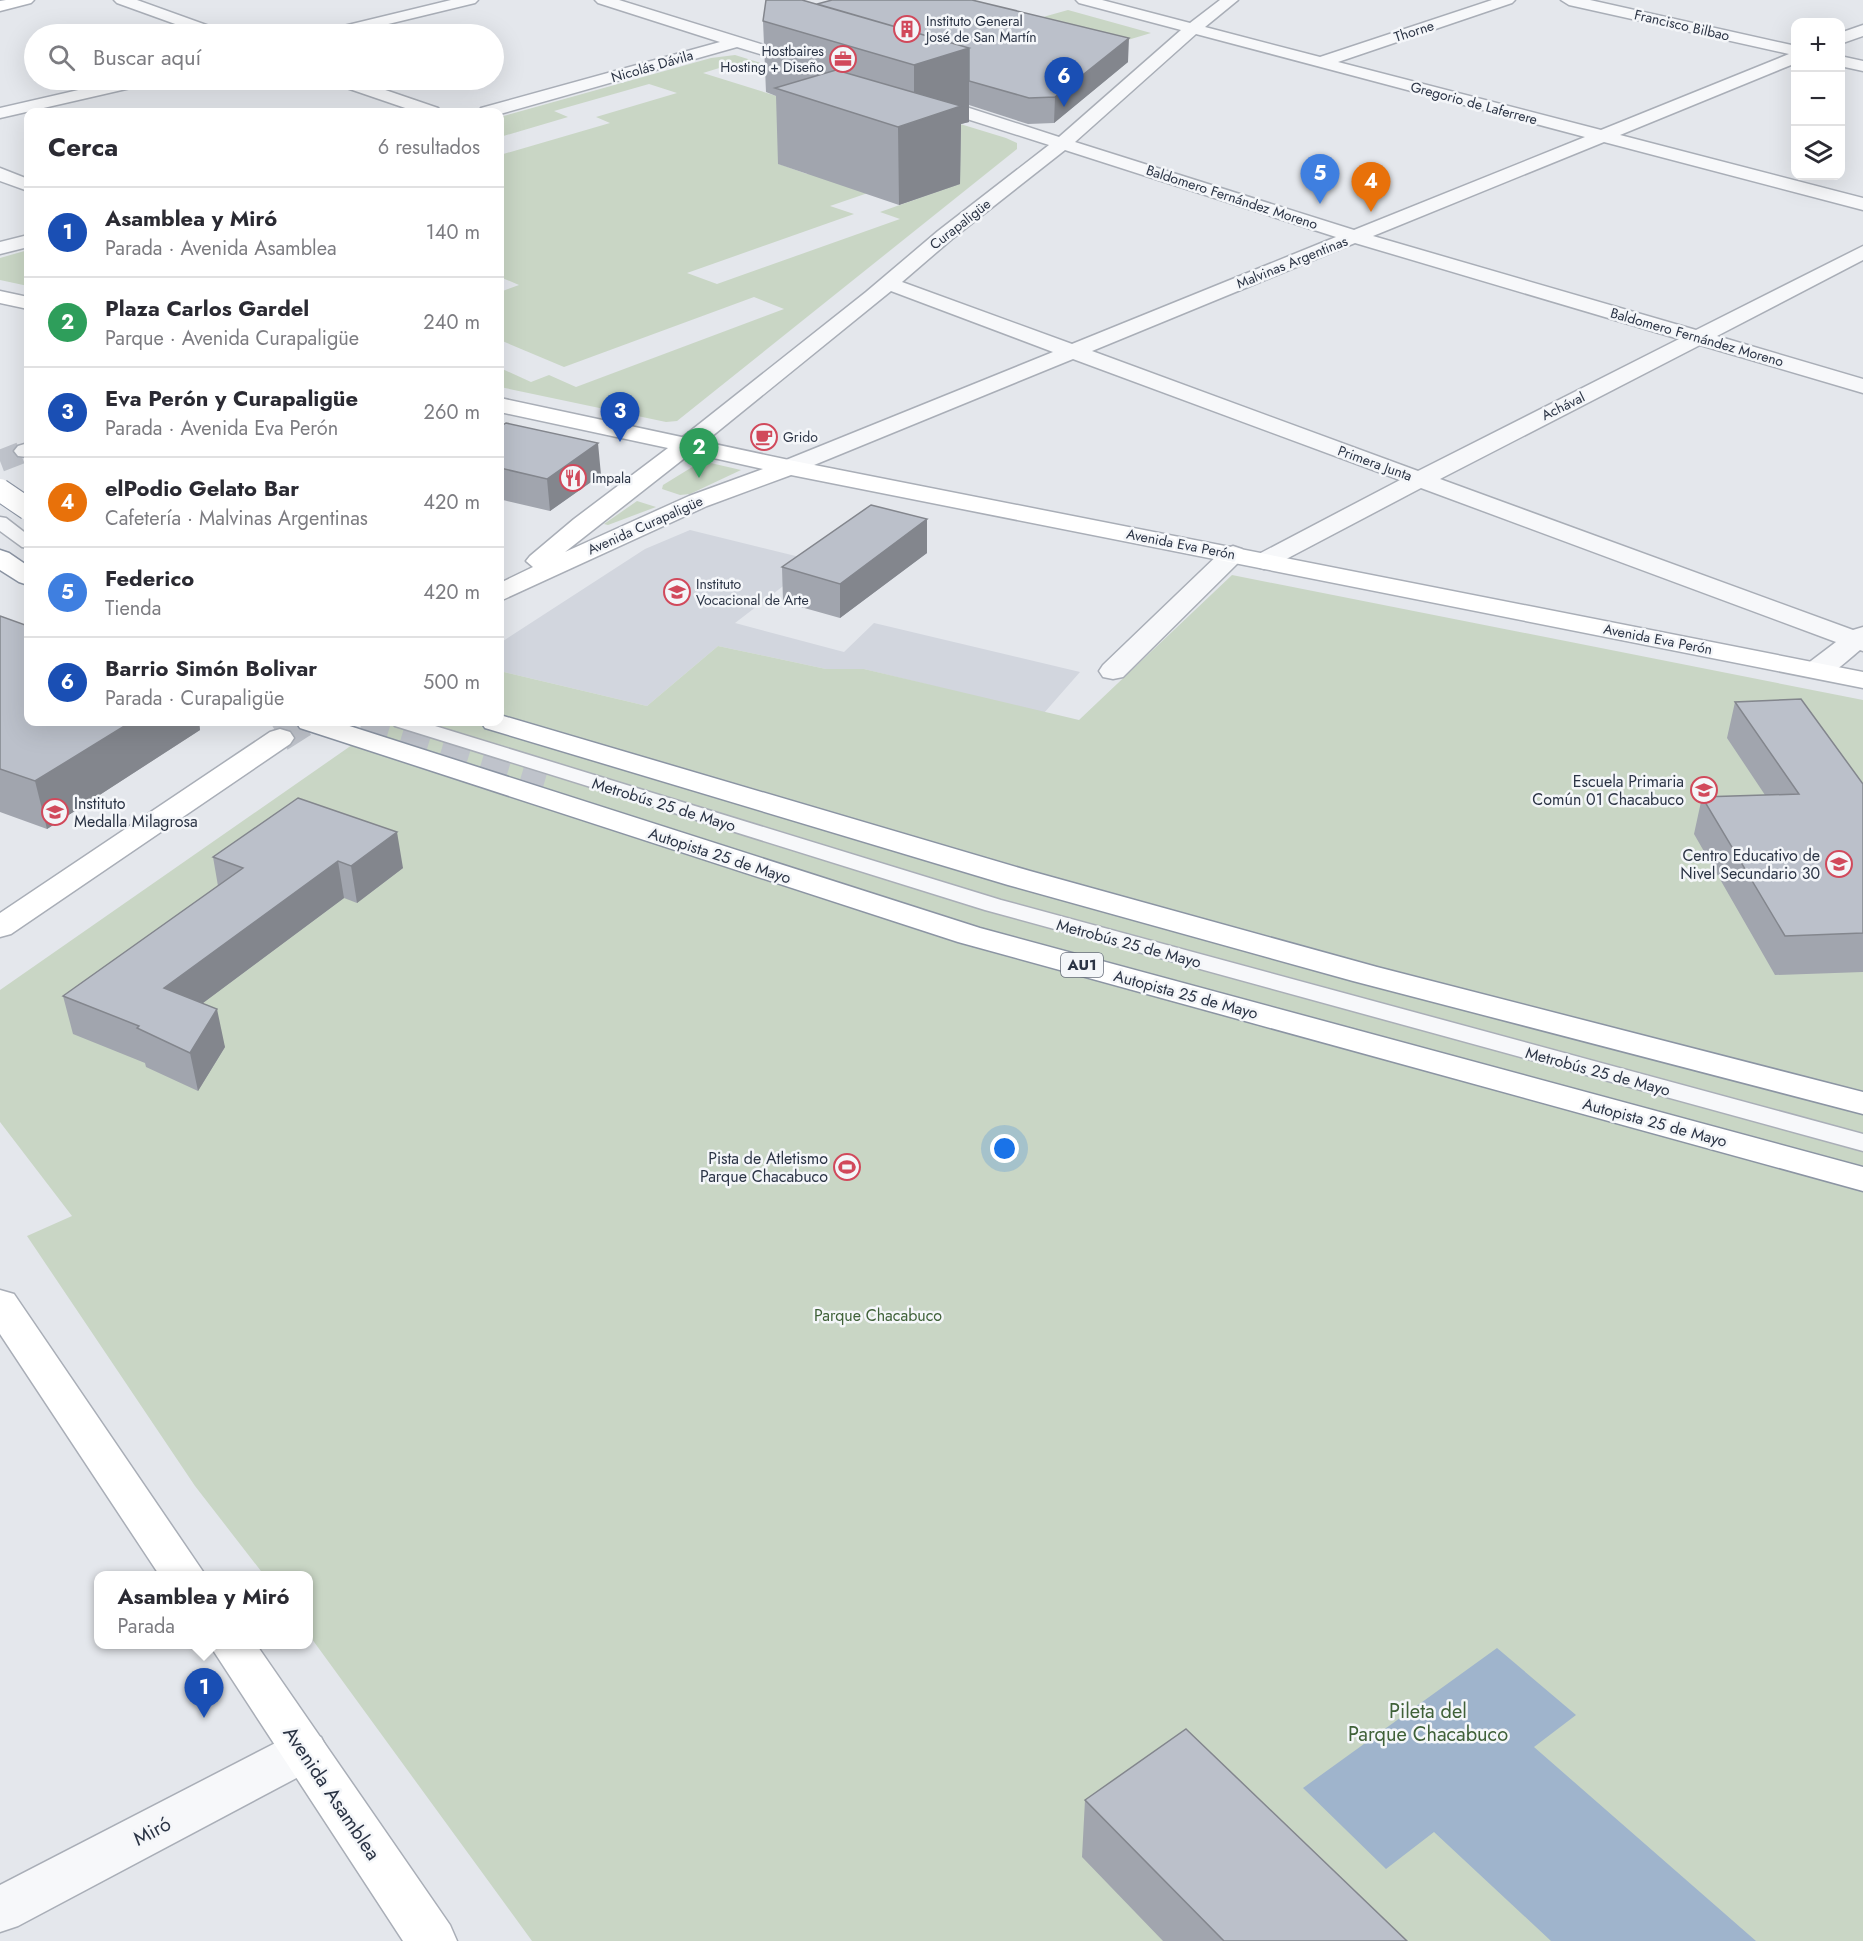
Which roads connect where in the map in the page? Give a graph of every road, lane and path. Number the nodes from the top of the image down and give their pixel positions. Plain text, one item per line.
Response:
1 (26, 0) edge
2 (122, 0) edge
3 (470, 0) edge
4 (603, 0) edge
5 (1084, 0) edge
6 (1230, 0) edge
7 (1507, 0) edge
8 (1569, 0) edge
9 (0, 6) edge
10 (189, 24) edge
11 (370, 24) edge
12 (1193, 28) junction
13 (1863, 30) edge
14 (772, 32) dead end
15 (1845, 37) edge
16 (738, 42) junction
17 (1791, 50) edge
18 (1791, 59) edge
19 (1321, 62) junction
20 (1845, 62) edge
21 (1863, 66) edge
22 (824, 68) edge
23 (99, 90) edge
24 (369, 90) edge
25 (903, 93) edge
26 (421, 108) edge
27 (501, 108) edge
28 (0, 113) edge
29 (1599, 136) junction
30 (1063, 143) junction
31 (0, 174) edge
32 (24, 184) edge
33 (1863, 204) edge
34 (1355, 237) junction
35 (24, 242) edge
36 (0, 248) edge
37 (1863, 252) edge
38 (887, 283) junction
39 (0, 297) edge
40 (24, 302) edge
41 (1701, 338) junction
42 (1071, 351) junction
43 (1863, 386) edge
44 (504, 406) edge
45 (687, 445) junction
46 (789, 467) junction
47 (1418, 479) junction
48 (639, 482) junction
49 (0, 490) edge
50 (698, 501) junction
51 (24, 506) edge
52 (0, 522) edge
53 (24, 540) edge
54 (1233, 554) junction
55 (0, 558) edge
56 (1264, 561) junction
57 (24, 574) edge
58 (504, 590) edge
59 (504, 591) edge
60 (1861, 639) edge
61 (1817, 670) junction
62 (1113, 671) dead end
63 (1863, 680) edge
64 (504, 725) edge
65 (322, 726) edge
66 (415, 726) edge
67 (280, 738) tunnel mouth
68 (0, 927) edge
69 (1863, 1103) edge
70 (1863, 1143) edge
71 (1863, 1179) edge
72 (0, 1304) edge
73 (181, 1571) edge
74 (234, 1649) edge
75 (304, 1751) junction
76 (0, 1910) edge
77 (432, 1941) edge

1 - 9 main road
2 - 10 street
3 - 11 street
4 - 16 street
5 - 12 street, Gregorio de Laferrere
6 - 12 street, Curapaligüe
7 - 19 street, Thorne
8 - 17 street, Francisco Bilbao
12 - 19 street, Gregorio de Laferrere
12 - 30 street, Curapaligüe
13 - 15 street
14 - 16 street, Nicolás Dávila
16 - 22 street
16 - 27 street, Nicolás Dávila
18 - 29 street, Malvinas Argentinas
19 - 29 street, Gregorio de Laferrere
20 - 21 street
23 - 28 street
24 - 26 street
25 - 30 street, Baldomero Fernández Moreno
29 - 33 street, Gregorio de Laferrere
29 - 34 street, Malvinas Argentinas
30 - 34 street, Baldomero Fernández Moreno
30 - 38 street, Curapaligüe
31 - 32 street
34 - 41 street, Baldomero Fernández Moreno
34 - 42 street, Malvinas Argentinas
35 - 36 street
37 - 41 street, Achával
38 - 42 street, Primera Junta
38 - 45 street, Curapaligüe
39 - 40 main road
41 - 43 street, Baldomero Fernández Moreno
41 - 47 street, Achával
42 - 46 street, Malvinas Argentinas
42 - 47 street, Primera Junta
44 - 45 main road, Avenida Eva Perón
45 - 46 main road, Avenida Eva Perón
45 - 48 main road, Avenida Curapaligüe
46 - 50 main road, Avenida Curapaligüe
46 - 54 main road, Avenida Eva Perón
47 - 56 street, Achával
47 - 60 street, Primera Junta
48 - 50 main road
48 - 58 main road, Avenida Curapaligüe
49 - 51 main road, bridge
50 - 59 main road, Avenida Curapaligüe
52 - 53 lane
54 - 56 main road, Avenida Eva Perón
54 - 62 street
55 - 57 main road
56 - 61 main road, Avenida Eva Perón
60 - 61 street
61 - 63 main road, Avenida Eva Perón
64 - 69 main road
65 - 71 main road, Autopista 25 de Mayo / AU1
66 - 70 lane, Metrobús 25 de Mayo
67 - 68 main road
72 - 73 main road
74 - 75 main road, Avenida Asamblea
75 - 76 street, Miró
75 - 77 main road, Avenida Asamblea

